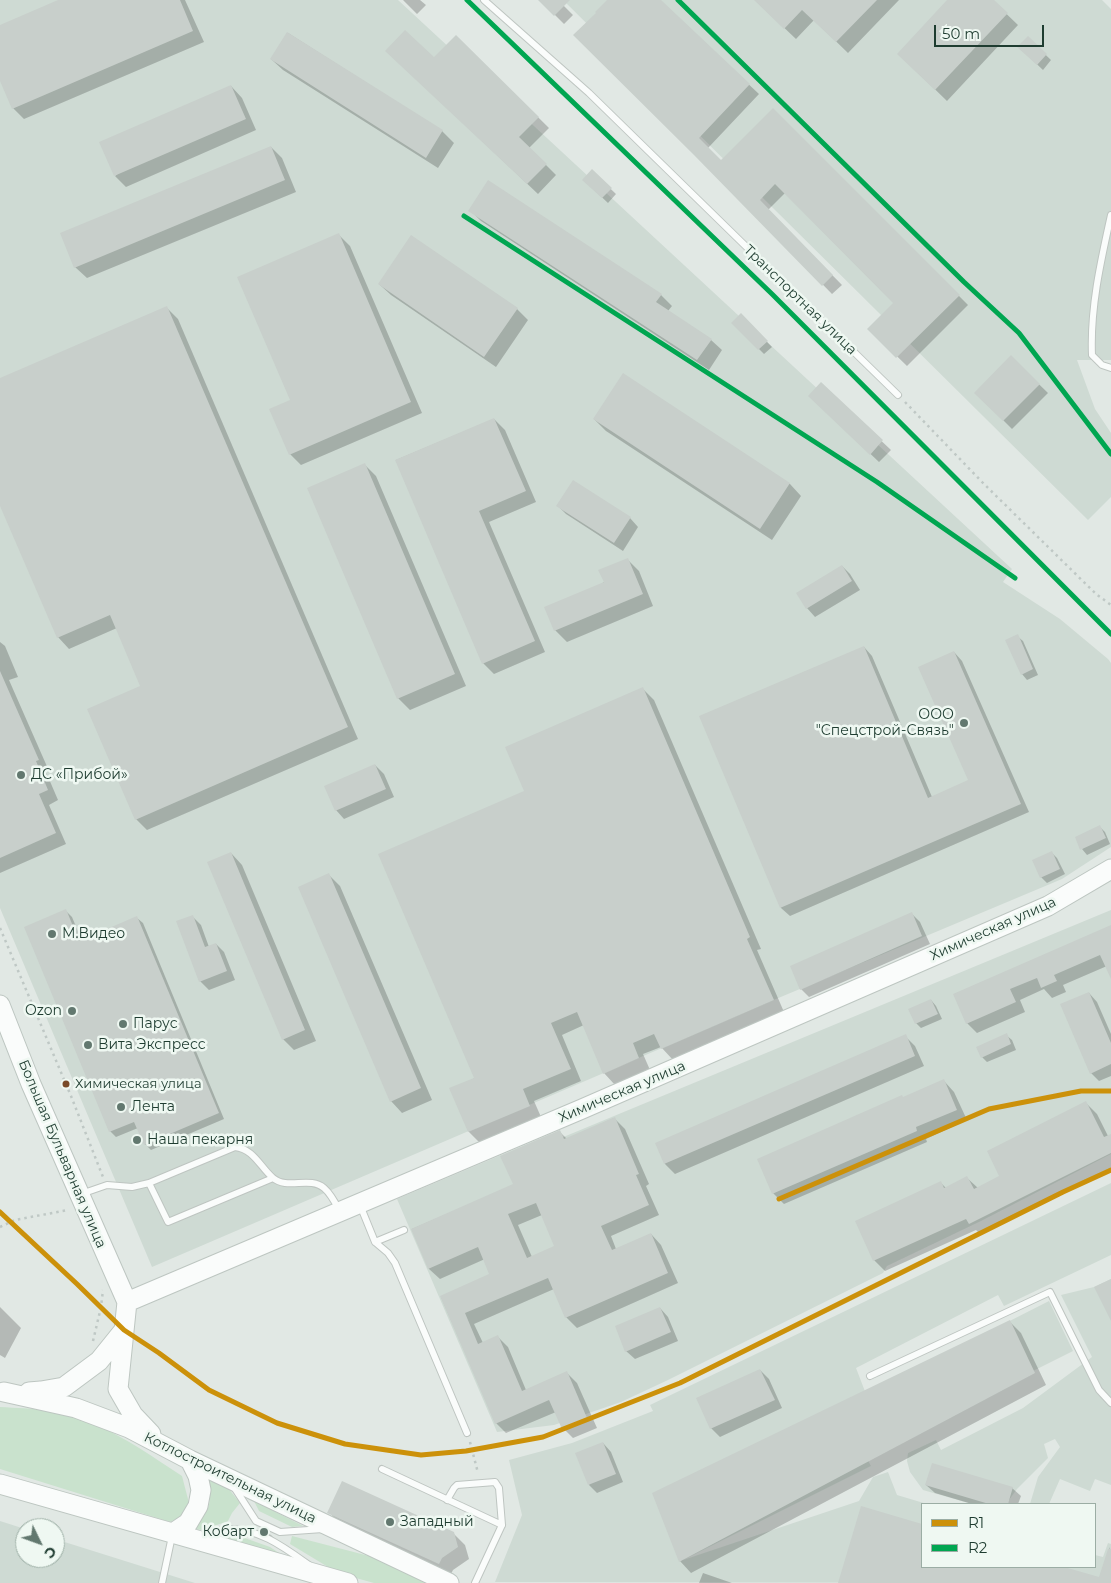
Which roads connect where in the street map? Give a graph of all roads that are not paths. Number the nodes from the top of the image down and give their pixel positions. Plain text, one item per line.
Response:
1 (484, 0) edge
2 (1111, 215) edge
3 (1111, 368) edge
4 (898, 395) road end
5 (1111, 869) edge
6 (0, 1005) edge
7 (273, 1178) junction
8 (149, 1183) junction
9 (75, 1202) junction
10 (359, 1204) junction
11 (340, 1212) junction
12 (404, 1230) dead end
13 (375, 1242) junction
14 (127, 1302) junction
15 (124, 1330) junction
16 (870, 1376) dead end
17 (2, 1392) edge
18 (1111, 1403) edge
19 (467, 1433) road end
20 (162, 1445) junction
21 (190, 1460) junction
22 (382, 1469) dead end
23 (229, 1479) junction
24 (0, 1484) edge
25 (448, 1500) junction
26 (502, 1525) junction
27 (334, 1528) junction
28 (173, 1533) junction
29 (162, 1583) edge
30 (348, 1583) edge
31 (449, 1583) edge
32 (475, 1583) edge

1 - 4 lane, Транспортная улица
2 - 3 lane
5 - 10 main road, Химическая улица
6 - 9 main road, Большая Бульварная улица
7 - 8 lane
7 - 8 lane
7 - 11 lane
8 - 9 lane
9 - 14 main road, Большая Бульварная улица
10 - 11 main road, Химическая улица
10 - 13 lane
11 - 14 main road, Химическая улица
12 - 13 lane
13 - 19 lane
14 - 15 main road
15 - 17 main road
15 - 20 main road
16 - 18 lane
17 - 20 main road, Котлостроительная улица
20 - 21 main road, Котлостроительная улица
21 - 23 main road, Котлостроительная улица
21 - 28 main road
22 - 25 lane
23 - 27 main road, Котлостроительная улица
23 - 27 lane
24 - 28 main road
25 - 26 lane
25 - 26 lane
26 - 32 lane
27 - 31 main road, Котлостроительная улица
28 - 29 lane
28 - 30 main road

